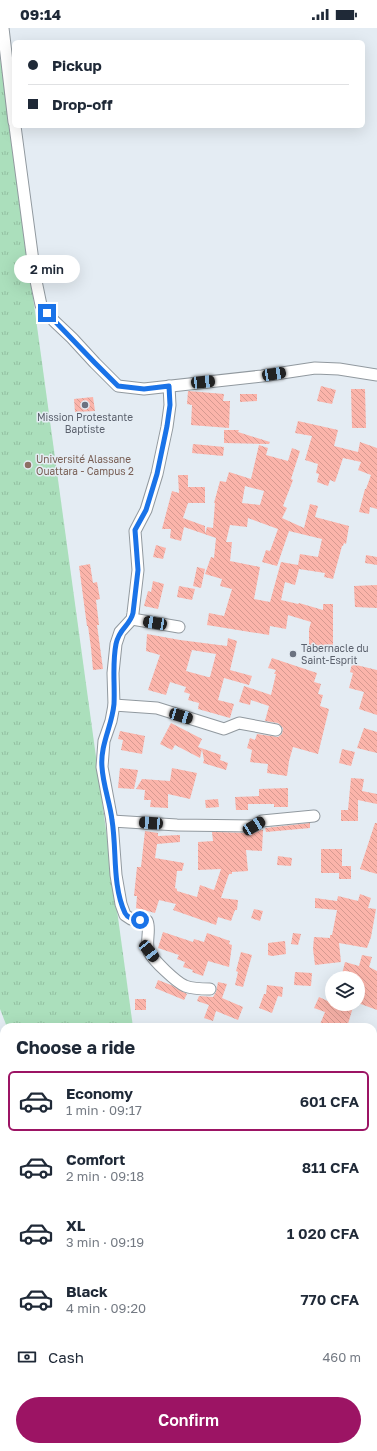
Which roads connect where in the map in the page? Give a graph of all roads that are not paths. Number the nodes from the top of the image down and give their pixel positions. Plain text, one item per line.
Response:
1 (3, 28) edge
2 (12, 105) edge
3 (15, 128) edge
4 (377, 375) edge
5 (169, 386) junction
6 (132, 619) junction
7 (179, 627) dead end
8 (114, 705) junction
9 (276, 730) dead end
10 (314, 816) dead end
11 (112, 821) junction
12 (210, 989) dead end

1 - 2 street
3 - 5 street
4 - 5 street
5 - 6 street
6 - 7 street
6 - 8 street
8 - 9 street
8 - 11 street
10 - 11 street
11 - 12 street

